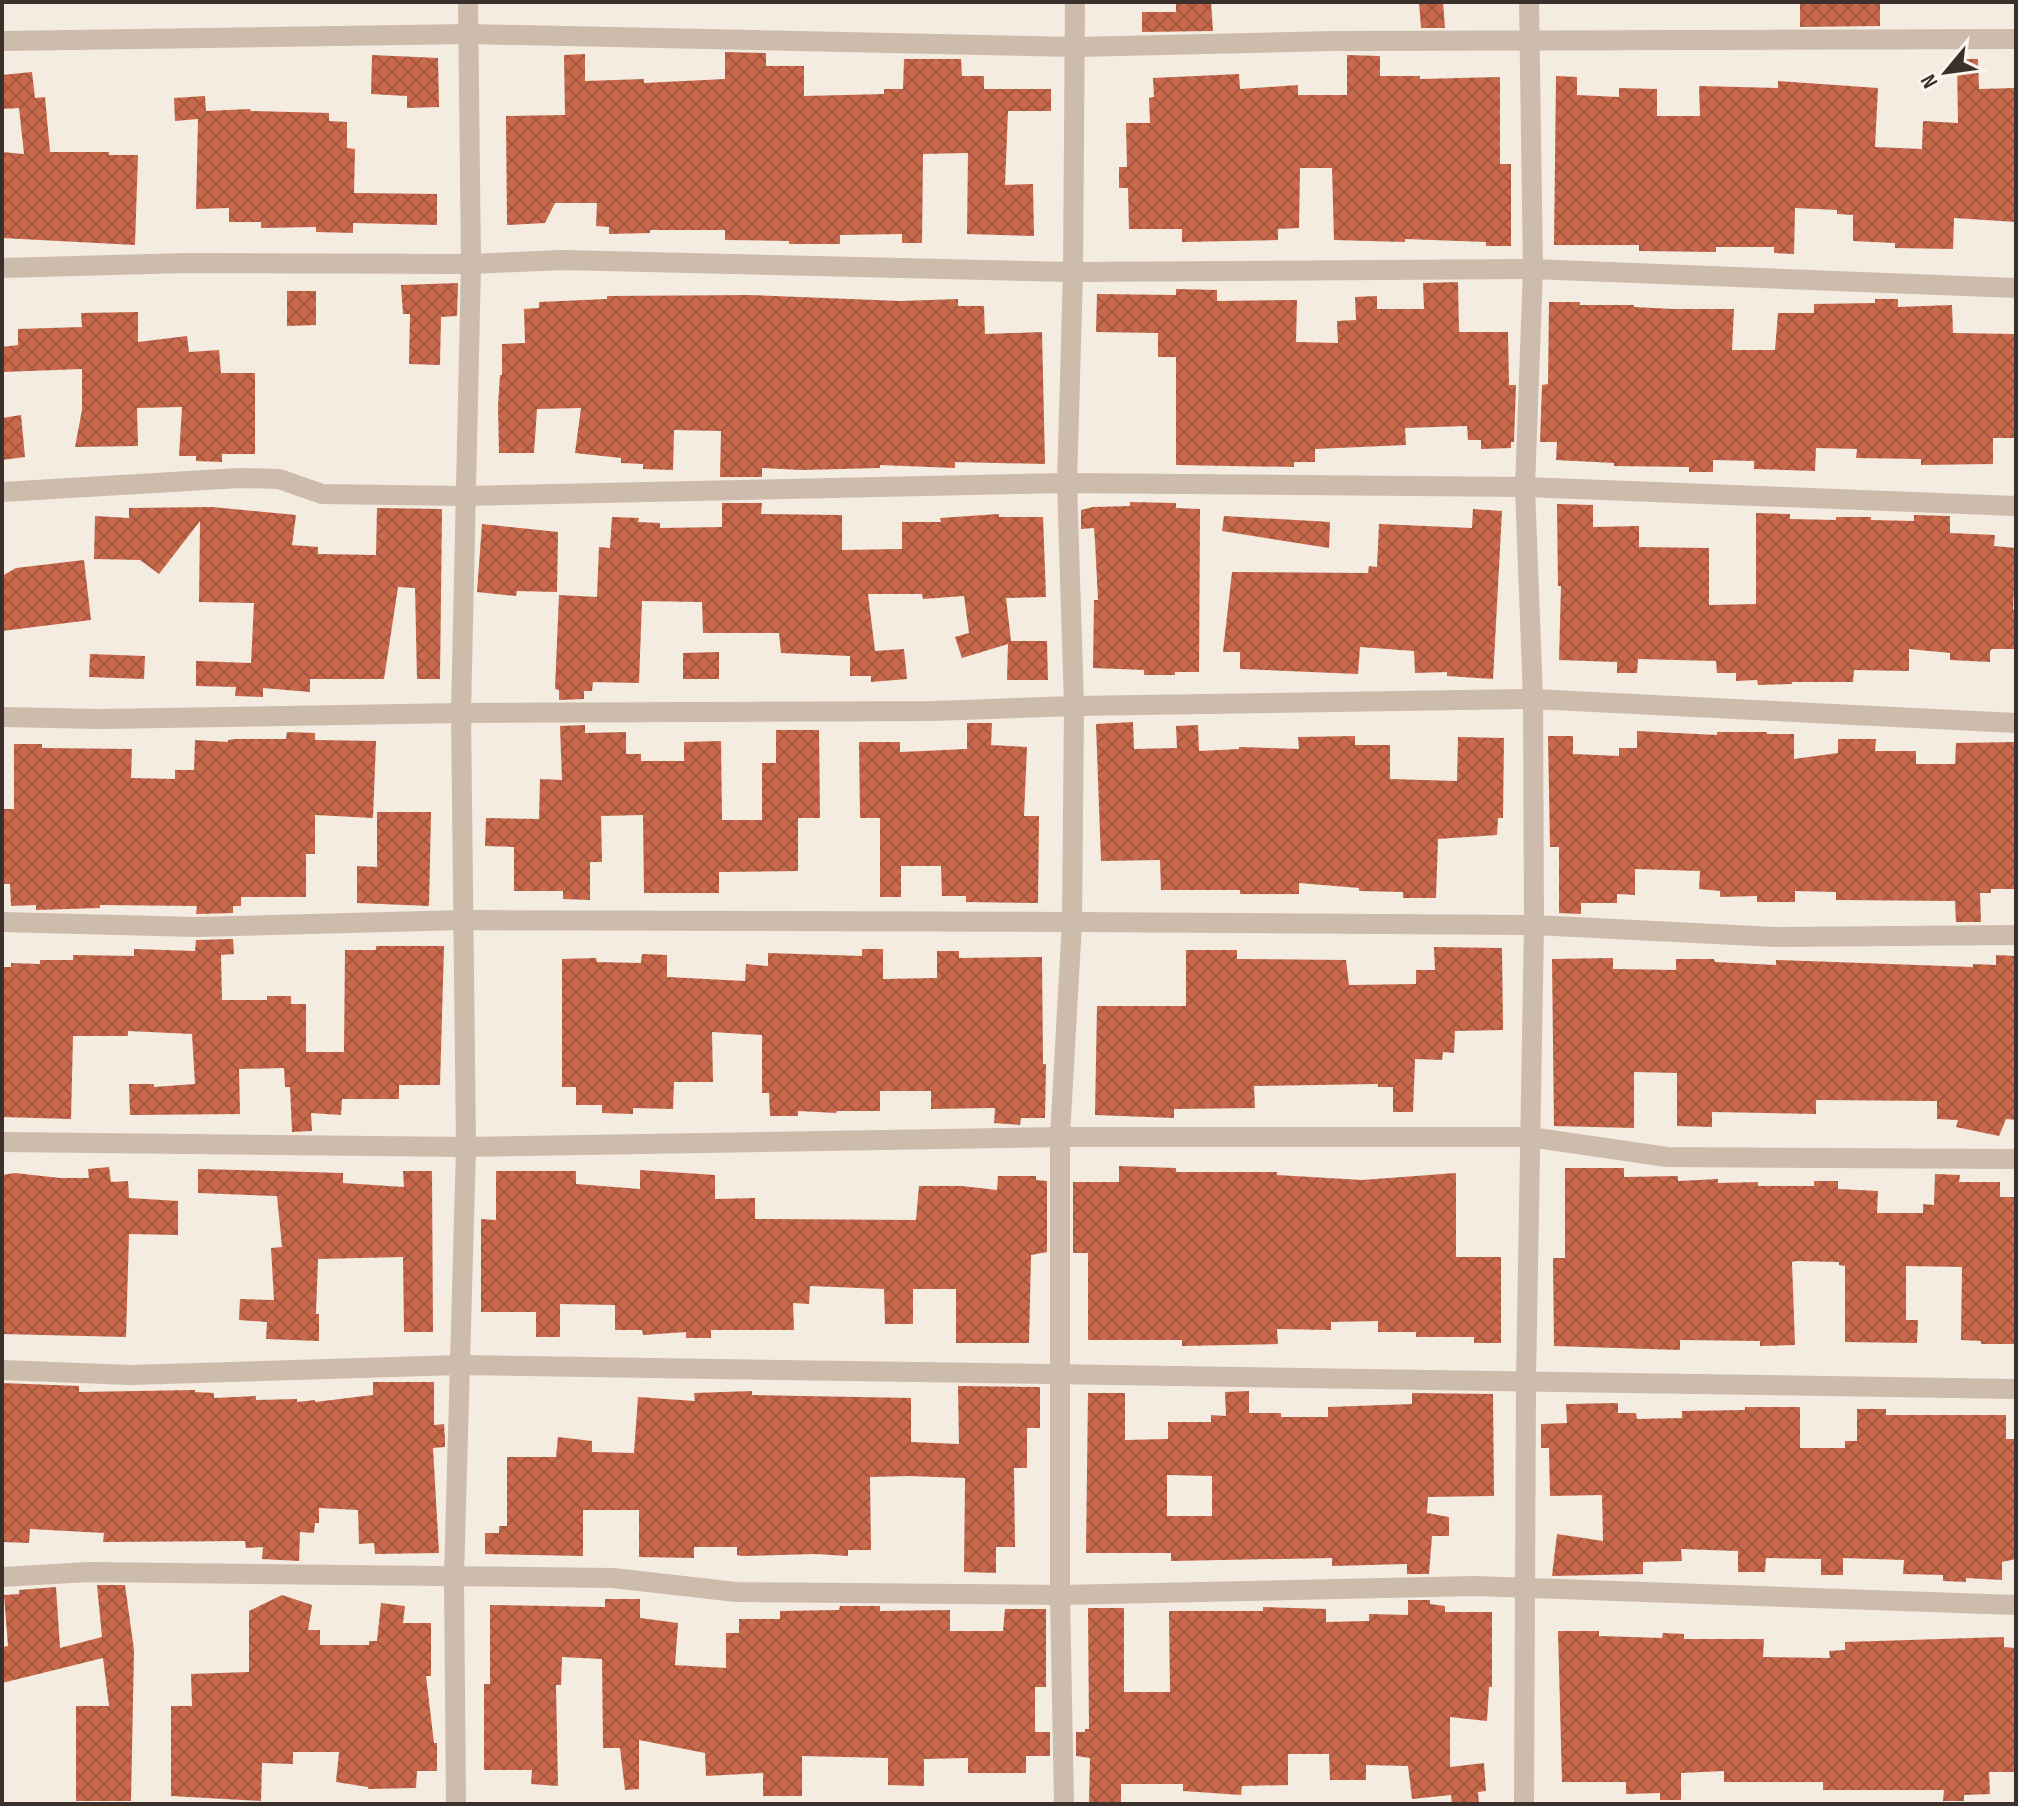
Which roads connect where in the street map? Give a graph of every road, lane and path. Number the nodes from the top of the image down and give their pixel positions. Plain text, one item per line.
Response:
1 (468, 2) edge
2 (1075, 2) edge
3 (1529, 2) edge
4 (468, 34) junction
5 (2016, 39) edge
6 (2, 41) edge
7 (1529, 41) junction
8 (1076, 47) junction
9 (471, 264) junction
10 (2, 268) edge
11 (1533, 269) junction
12 (1073, 272) junction
13 (2016, 288) edge
14 (1067, 483) junction
15 (1525, 487) junction
16 (2, 492) edge
17 (464, 496) junction
18 (2016, 506) edge
19 (1533, 699) junction
20 (1074, 706) junction
21 (461, 713) junction
22 (2, 717) edge
23 (2016, 723) edge
24 (463, 920) junction
25 (2, 922) edge
26 (1072, 922) junction
27 (1534, 925) junction
28 (2016, 935) edge
29 (1060, 1137) junction
30 (1530, 1137) junction
31 (2, 1142) edge
32 (466, 1147) junction
33 (2016, 1159) edge
34 (459, 1365) junction
35 (2, 1370) edge
36 (1062, 1374) junction
37 (1526, 1380) junction
38 (2016, 1389) edge
39 (454, 1576) junction
40 (2, 1577) edge
41 (1526, 1589) junction
42 (1060, 1595) junction
43 (2016, 1605) edge
44 (456, 1804) edge
45 (1064, 1804) edge
46 (1524, 1804) edge

1 - 4 street
2 - 8 street
3 - 7 street
4 - 6 street
4 - 8 street
4 - 9 street
5 - 7 street
7 - 8 street
7 - 11 street
8 - 12 street
9 - 10 street
9 - 12 street
9 - 17 street
11 - 12 street
11 - 13 street
11 - 15 street
12 - 14 street
14 - 15 street
14 - 17 street
14 - 20 street
15 - 18 street
15 - 19 street
16 - 17 street
17 - 21 street
19 - 20 street
19 - 23 street
19 - 27 street
20 - 21 street
20 - 26 street
21 - 22 street
21 - 24 street
24 - 25 street
24 - 26 street
24 - 32 street
26 - 27 street
26 - 29 street
27 - 28 street
27 - 30 street
29 - 30 street
29 - 32 street
29 - 36 street
30 - 33 street
30 - 37 street
31 - 32 street
32 - 34 street
34 - 35 street
34 - 36 street
34 - 39 street
36 - 37 street
36 - 42 street
37 - 38 street
37 - 41 street
39 - 40 street
39 - 42 street
39 - 44 street
41 - 42 street
41 - 43 street
41 - 46 street
42 - 45 street

